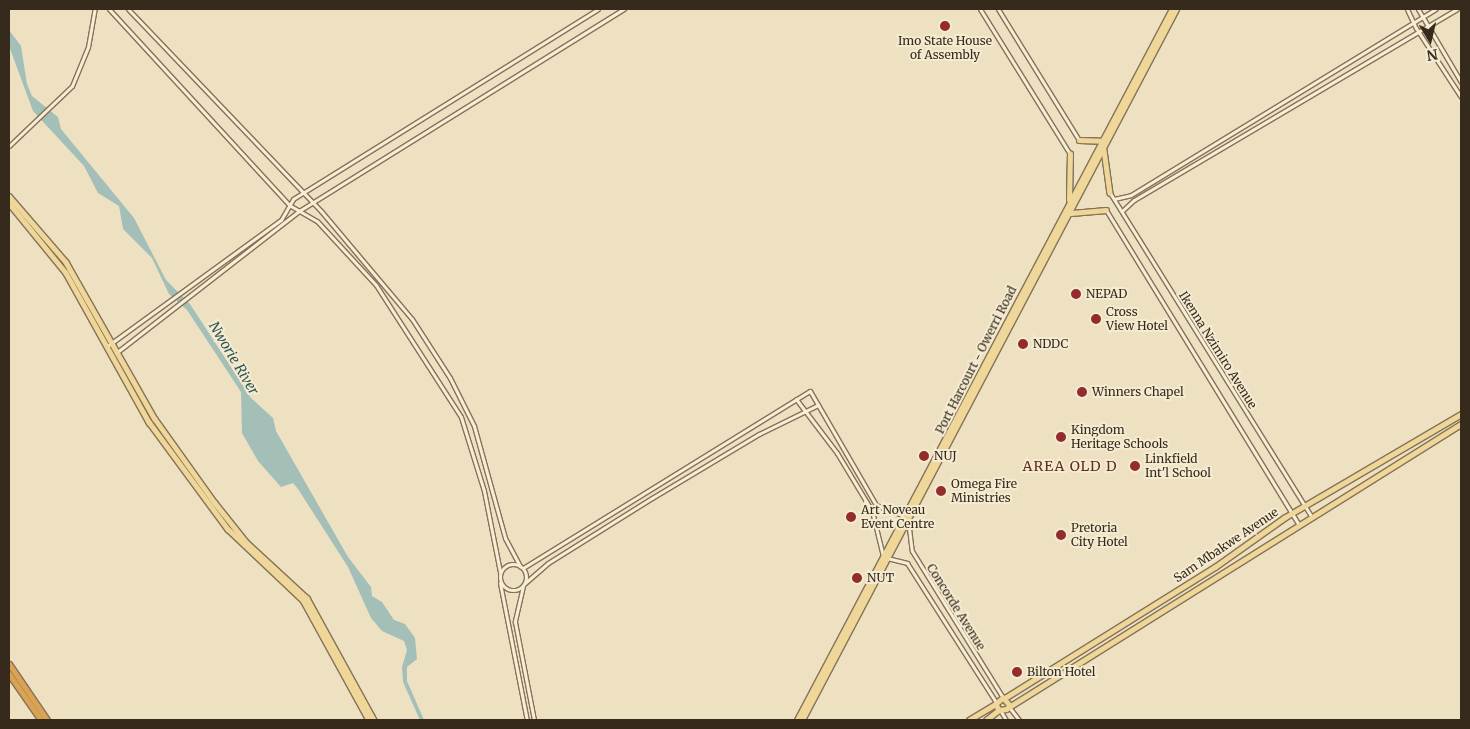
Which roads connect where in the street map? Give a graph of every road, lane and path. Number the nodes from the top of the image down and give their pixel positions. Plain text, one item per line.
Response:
1 (95, 9) edge
2 (109, 9) edge
3 (128, 9) edge
4 (598, 9) edge
5 (624, 9) edge
6 (980, 9) edge
7 (998, 9) edge
8 (1172, 9) edge
9 (1176, 9) edge
10 (1407, 9) edge
11 (1418, 9) edge
12 (1436, 9) edge
13 (1457, 9) edge
14 (1424, 16) junction
15 (1414, 24) junction
16 (1429, 28) junction
17 (1421, 33) junction
18 (1461, 82) edge
19 (1461, 97) edge
20 (1079, 140) joint
21 (1102, 141) junction
22 (9, 146) edge
23 (1104, 148) junction
24 (1070, 154) joint
25 (302, 193) junction
26 (1110, 193) joint
27 (9, 196) edge
28 (1114, 199) junction
29 (312, 203) junction
30 (9, 204) edge
31 (1069, 204) junction
32 (289, 205) junction
33 (1106, 210) joint
34 (299, 211) junction
35 (1122, 211) junction
36 (1071, 213) junction
37 (184, 295) junction
38 (108, 345) junction
39 (113, 354) junction
40 (981, 375) junction
41 (796, 399) junction
42 (818, 405) junction
43 (805, 413) junction
44 (1461, 414) edge
45 (1461, 424) edge
46 (1306, 507) junction
47 (1293, 513) junction
48 (1312, 517) junction
49 (906, 518) junction
50 (1299, 524) junction
51 (885, 557) junction
52 (521, 567) junction
53 (500, 572) junction
54 (500, 583) junction
55 (524, 584) junction
56 (9, 664) edge
57 (11, 675) edge
58 (1004, 698) junction
59 (996, 702) junction
60 (1008, 706) junction
61 (1000, 710) junction
62 (41, 720) edge
63 (47, 720) edge
64 (369, 720) edge
65 (374, 720) edge
66 (527, 720) edge
67 (534, 720) edge
68 (797, 720) edge
69 (802, 720) edge
70 (969, 720) edge
71 (986, 720) edge
72 (1006, 720) edge
73 (1019, 720) edge

1 - 22 street
2 - 32 street
3 - 25 street
4 - 25 street
5 - 29 street
6 - 24 street
7 - 20 street
8 - 21 main road, Port Harcourt - Owerri Road
9 - 23 main road, Port Harcourt - Owerri Road
10 - 15 street
11 - 14 street
12 - 14 street
13 - 16 street
14 - 15 street
14 - 16 street
15 - 17 street
15 - 28 street
16 - 17 street
16 - 18 street
17 - 19 street
17 - 35 street
20 - 21 main road
21 - 31 main road, Port Harcourt - Owerri Road
23 - 26 main road
23 - 36 main road, Port Harcourt - Owerri Road
24 - 31 main road
25 - 29 street
25 - 32 street
26 - 28 street, Ikenna Nzimiro Avenue
27 - 38 main road
28 - 35 street, Ikenna Nzimiro Avenue
29 - 34 street
29 - 52 street
30 - 38 main road
31 - 40 main road, Port Harcourt - Owerri Road
32 - 34 street
32 - 37 street
33 - 36 main road
33 - 47 street, Ikenna Nzimiro Avenue
34 - 37 street
34 - 53 street
35 - 46 street, Ikenna Nzimiro Avenue
36 - 40 main road, Port Harcourt - Owerri Road
37 - 38 street
37 - 39 street
38 - 39 main road
39 - 64 main road
39 - 65 main road
40 - 49 main road, Port Harcourt - Owerri Road
41 - 42 street
41 - 43 street
41 - 52 street
42 - 43 street
42 - 49 street
43 - 51 street
43 - 55 street
44 - 46 main road, Sam Mbakwe Avenue
45 - 48 main road, Sam Mbakwe Avenue
46 - 47 main road, Sam Mbakwe Avenue
46 - 48 street, Ikenna Nzimiro Avenue
47 - 50 street, Ikenna Nzimiro Avenue
47 - 58 main road, Sam Mbakwe Avenue
48 - 50 main road, Sam Mbakwe Avenue
49 - 51 main road, Port Harcourt - Owerri Road
49 - 58 street, Concorde Avenue
50 - 60 main road, Sam Mbakwe Avenue
51 - 59 street, Concorde Avenue
51 - 68 main road, Port Harcourt - Owerri Road
51 - 69 main road, Port Harcourt - Owerri Road
52 - 53 street
52 - 55 street
53 - 54 street
54 - 55 street
54 - 66 street
55 - 67 street
56 - 57 highway
57 - 62 highway
57 - 63 highway
58 - 59 main road, Sam Mbakwe Avenue
58 - 60 main road
59 - 61 main road
59 - 70 main road
60 - 61 main road, Sam Mbakwe Avenue
60 - 73 street
61 - 71 main road
61 - 72 street

